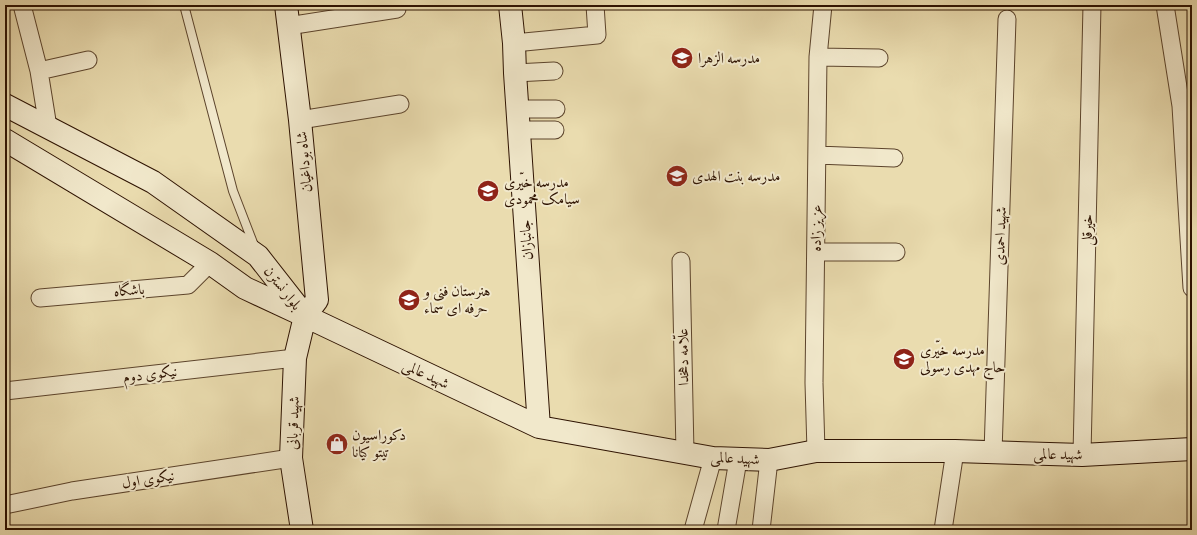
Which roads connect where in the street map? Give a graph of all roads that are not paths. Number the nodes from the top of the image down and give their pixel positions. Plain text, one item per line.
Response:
1 (22, 5) edge
2 (184, 5) edge
3 (510, 5) edge
4 (595, 5) edge
5 (823, 5) edge
6 (1092, 5) edge
7 (1165, 5) edge
8 (397, 9) dead end
9 (287, 15) edge
10 (1007, 19) dead end
11 (514, 43) junction
12 (818, 57) junction
13 (879, 58) dead end
14 (88, 60) dead end
15 (38, 71) junction
16 (554, 72) dead end
17 (514, 73) junction
18 (5, 104) edge
19 (400, 104) dead end
20 (1187, 105) edge
21 (556, 109) dead end
22 (300, 120) junction
23 (518, 120) junction
24 (48, 127) junction
25 (555, 130) dead end
26 (5, 140) edge
27 (817, 155) junction
28 (894, 158) dead end
29 (816, 252) junction
30 (896, 252) dead end
31 (258, 256) junction
32 (681, 261) dead end
33 (210, 263) junction
34 (1192, 288) edge
35 (40, 298) dead end
36 (305, 316) junction
37 (295, 358) junction
38 (5, 391) edge
39 (539, 427) junction
40 (1192, 449) edge
41 (816, 450) junction
42 (955, 451) junction
43 (685, 453) junction
44 (994, 453) junction
45 (1082, 455) junction
46 (291, 458) junction
47 (713, 458) junction
48 (738, 460) junction
49 (769, 460) junction
50 (5, 505) edge
51 (302, 530) edge
52 (693, 530) edge
53 (726, 530) edge
54 (761, 530) edge
55 (943, 530) edge

1 - 15 street
2 - 31 lane
3 - 11 main road, جانبازان
4 - 11 street
5 - 12 street, عزیز زاده
6 - 45 street, خیرقلی
7 - 20 street
8 - 9 street
9 - 22 main road, شاه بوداغیان
10 - 44 street, شهید احمدی
11 - 17 main road, جانبازان
12 - 13 street
12 - 27 street, عزیز زاده
14 - 15 street
15 - 24 street
16 - 17 street
17 - 23 main road, جانبازان
18 - 24 main road, بلوار نسترن
19 - 22 street
20 - 34 street
21 - 23 street
22 - 36 main road, شاه بوداغیان
23 - 25 street
23 - 39 main road, جانبازان
24 - 31 main road, بلوار نسترن
26 - 33 main road, بلوار نسترن
27 - 28 street
27 - 29 street, عزیز زاده
29 - 30 street
29 - 41 street, عزیز زاده
31 - 36 main road, بلوار نسترن
32 - 43 street, علّامه دهخدا
33 - 35 street, باشگاه
33 - 36 main road, بلوار نسترن
36 - 37 main road, شهید قربانی
36 - 39 main road, شهید عالمی
37 - 38 street, نیکوی دوم
37 - 46 main road, شهید قربانی
39 - 43 main road, شهید عالمی
40 - 45 main road, شهید عالمی
41 - 42 main road, شهید عالمی
41 - 49 main road, شهید عالمی
42 - 44 main road, شهید عالمی
42 - 55 street
43 - 47 main road, شهید عالمی
44 - 45 main road, شهید عالمی
46 - 50 street, نیکوی اول
46 - 51 main road, شهید قربانی
47 - 48 main road, شهید عالمی
47 - 52 street
48 - 49 main road, شهید عالمی
48 - 53 street
49 - 54 street

